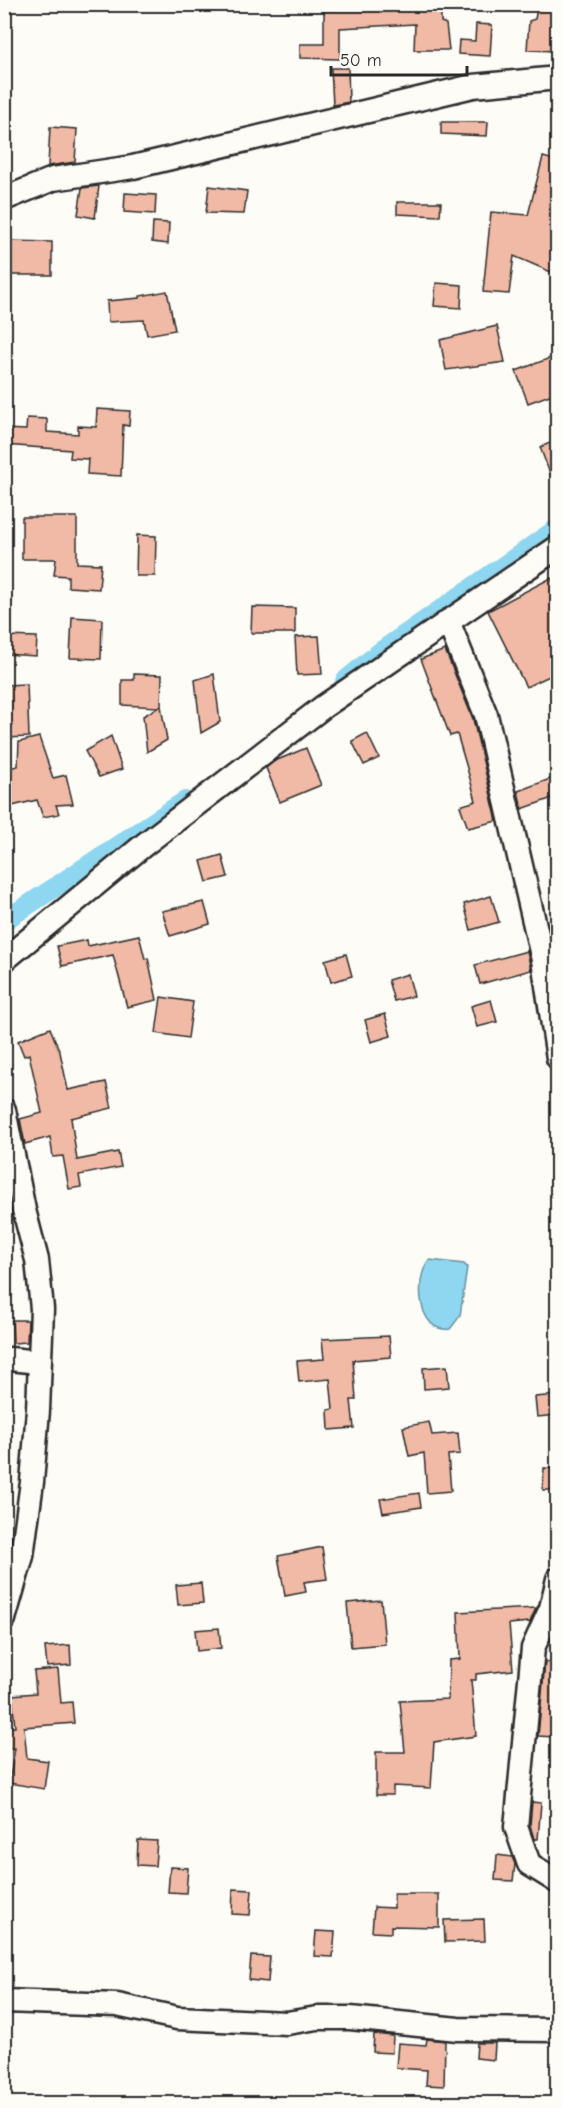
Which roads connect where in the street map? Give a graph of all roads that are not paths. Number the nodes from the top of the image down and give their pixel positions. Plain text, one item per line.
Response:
1 (558, 78) edge
2 (4, 199) edge
3 (558, 547) edge
4 (448, 621) junction
5 (4, 960) edge
6 (555, 1025) edge
7 (558, 1058) edge
8 (4, 1110) edge
9 (10, 1359) dead end
10 (39, 1362) junction
11 (558, 1579) edge
12 (4, 1619) edge
13 (558, 1882) edge
14 (4, 2001) edge
15 (558, 2030) edge

1 - 2 street
3 - 4 street
4 - 5 street
4 - 6 street
6 - 7 street
8 - 10 street
9 - 10 street
10 - 12 street
11 - 13 street
14 - 15 street

